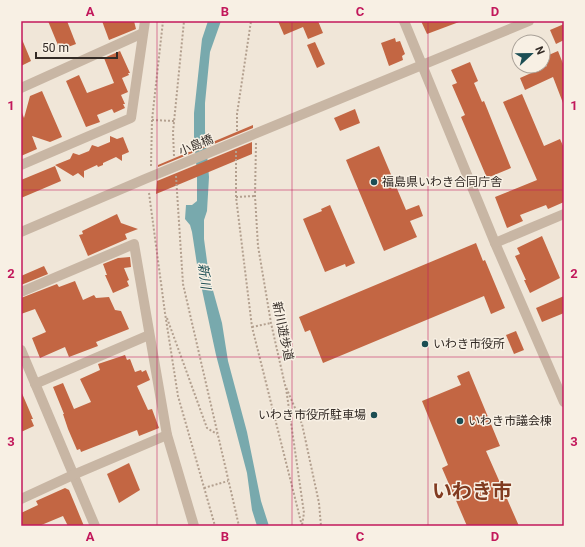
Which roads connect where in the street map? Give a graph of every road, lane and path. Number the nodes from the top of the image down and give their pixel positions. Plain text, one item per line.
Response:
1 (145, 21) edge
2 (163, 21) edge
3 (184, 21) edge
4 (251, 21) edge
5 (404, 21) edge
6 (530, 21) edge
7 (143, 33) junction
8 (422, 66) junction
9 (21, 88) edge
10 (152, 120) junction
11 (174, 121) junction
12 (256, 134) junction
13 (237, 136) dead end
14 (236, 144) dead end
15 (175, 162) dead end
16 (21, 165) edge
17 (150, 169) dead end
18 (175, 170) dead end
19 (149, 193) dead end
20 (255, 196) junction
21 (236, 197) junction
22 (564, 214) edge
23 (21, 232) edge
24 (495, 243) junction
25 (21, 292) edge
26 (165, 313) junction
27 (271, 323) junction
28 (252, 327) junction
29 (149, 335) junction
30 (21, 350) edge
31 (35, 384) junction
32 (285, 385) junction
33 (564, 402) edge
34 (217, 434) junction
35 (167, 435) junction
36 (73, 475) junction
37 (228, 480) junction
38 (204, 488) junction
39 (21, 499) edge
40 (95, 526) edge
41 (194, 526) edge
42 (215, 526) edge
43 (239, 526) edge
44 (302, 526) edge
45 (321, 526) edge

1 - 7 street
2 - 10 path
3 - 11 path
4 - 13 path
5 - 8 street
6 - 8 street, 小島橋
7 - 9 street
7 - 16 street
8 - 12 street, 小島橋
8 - 24 street
10 - 11 path
10 - 17 path
11 - 15 path
12 - 20 path, 新川遊歩道
12 - 23 street, 小島橋
14 - 21 path
18 - 34 path
19 - 26 path
20 - 21 path
20 - 27 path, 新川遊歩道
21 - 28 path
22 - 24 street
24 - 33 street
25 - 29 street
26 - 34 path
26 - 38 path
27 - 28 path
27 - 32 path, 新川遊歩道
28 - 44 path
29 - 31 street
29 - 35 street
30 - 31 street
31 - 36 street
32 - 44 path
32 - 45 path, 新川遊歩道
34 - 37 path
35 - 36 street
35 - 41 street
36 - 39 street
36 - 40 street
37 - 38 path
37 - 43 path
38 - 42 path

